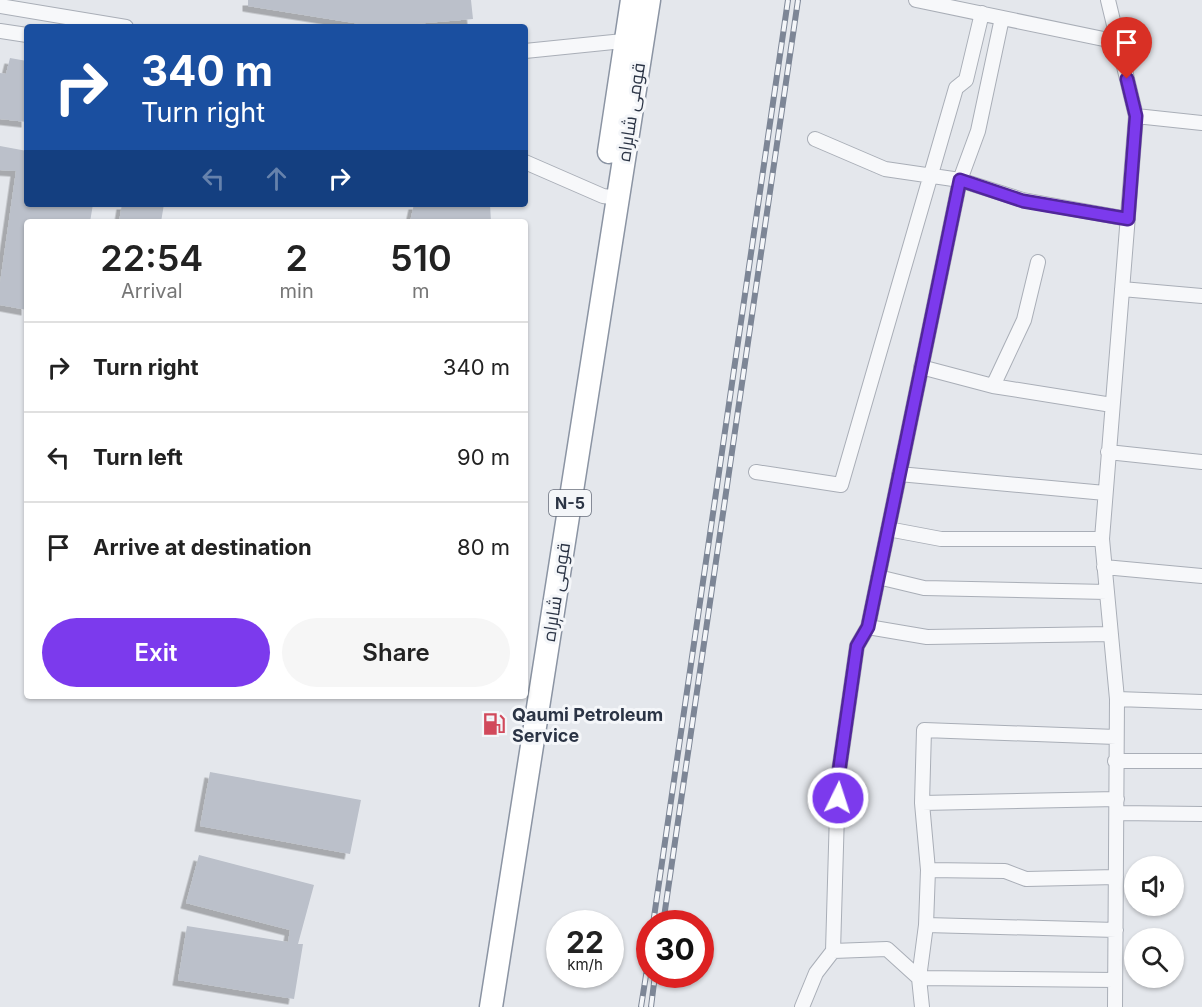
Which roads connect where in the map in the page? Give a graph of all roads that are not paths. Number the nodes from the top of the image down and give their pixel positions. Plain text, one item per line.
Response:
1 (632, 0) edge
2 (649, 0) edge
3 (916, 0) edge
4 (1108, 0) edge
5 (0, 6) edge
6 (982, 14) junction
7 (1002, 18) junction
8 (108, 24) edge
9 (0, 31) edge
10 (24, 35) edge
11 (634, 40) junction
12 (1118, 42) junction
13 (528, 51) edge
14 (1136, 116) junction
15 (1202, 123) edge
16 (815, 140) dead end
17 (528, 163) edge
18 (932, 176) junction
19 (960, 180) junction
20 (610, 197) junction
21 (1128, 219) junction
22 (1038, 262) dead end
23 (1122, 289) junction
24 (1202, 296) edge
25 (921, 367) junction
26 (993, 386) junction
27 (1112, 405) junction
28 (1108, 452) junction
29 (1202, 462) edge
30 (756, 472) dead end
31 (899, 474) junction
32 (1105, 493) junction
33 (888, 529) junction
34 (1102, 539) junction
35 (1104, 567) junction
36 (1202, 576) edge
37 (878, 577) junction
38 (1107, 592) junction
39 (868, 627) junction
40 (1111, 634) junction
41 (528, 696) edge
42 (528, 699) edge
43 (1117, 699) junction
44 (1202, 702) edge
45 (1116, 736) junction
46 (1115, 761) junction
47 (1202, 761) edge
48 (1117, 799) junction
49 (922, 803) junction
50 (1117, 813) junction
51 (1202, 814) edge
52 (928, 870) junction
53 (1116, 877) junction
54 (927, 925) junction
55 (1116, 930) junction
56 (833, 951) junction
57 (919, 978) junction
58 (1115, 980) junction
59 (477, 1007) edge
60 (491, 1007) edge
61 (802, 1007) edge
62 (922, 1007) edge
63 (1115, 1007) edge

1 - 11 highway, قومی شاہراہ / N-5
2 - 11 highway, قومی شاہراہ / N-5
3 - 6 street
4 - 12 street
5 - 8 street
6 - 7 street
6 - 18 street
7 - 12 street
7 - 19 street
9 - 10 street
11 - 13 street
11 - 20 highway, قومی شاہراہ / N-5
12 - 14 street
14 - 15 street
14 - 21 street
16 - 18 street
17 - 20 street
18 - 19 street
18 - 30 street
19 - 21 street
19 - 25 street
20 - 41 highway, قومی شاہراہ / N-5
20 - 60 highway, قومی شاہراہ / N-5
21 - 23 street
22 - 26 street
23 - 24 street
23 - 27 street
25 - 26 street
25 - 31 street
26 - 27 street
27 - 28 street
28 - 29 street
28 - 32 street
31 - 32 street
31 - 33 street
32 - 34 street
33 - 34 street
33 - 37 street
34 - 35 street
35 - 36 street
35 - 38 street
37 - 38 street
37 - 39 street
38 - 40 street
39 - 40 street
39 - 56 street
40 - 43 street
42 - 59 highway, قومی شاہراہ / N-5
43 - 44 street
43 - 45 street
45 - 46 street
45 - 49 street
46 - 47 street
46 - 48 street
48 - 49 street
48 - 50 street
49 - 52 street
50 - 51 street
50 - 53 street
52 - 53 street
52 - 54 street
53 - 55 street
54 - 55 street
54 - 57 street
55 - 58 street
56 - 57 street
56 - 61 street
57 - 58 street
57 - 62 street
58 - 63 street

